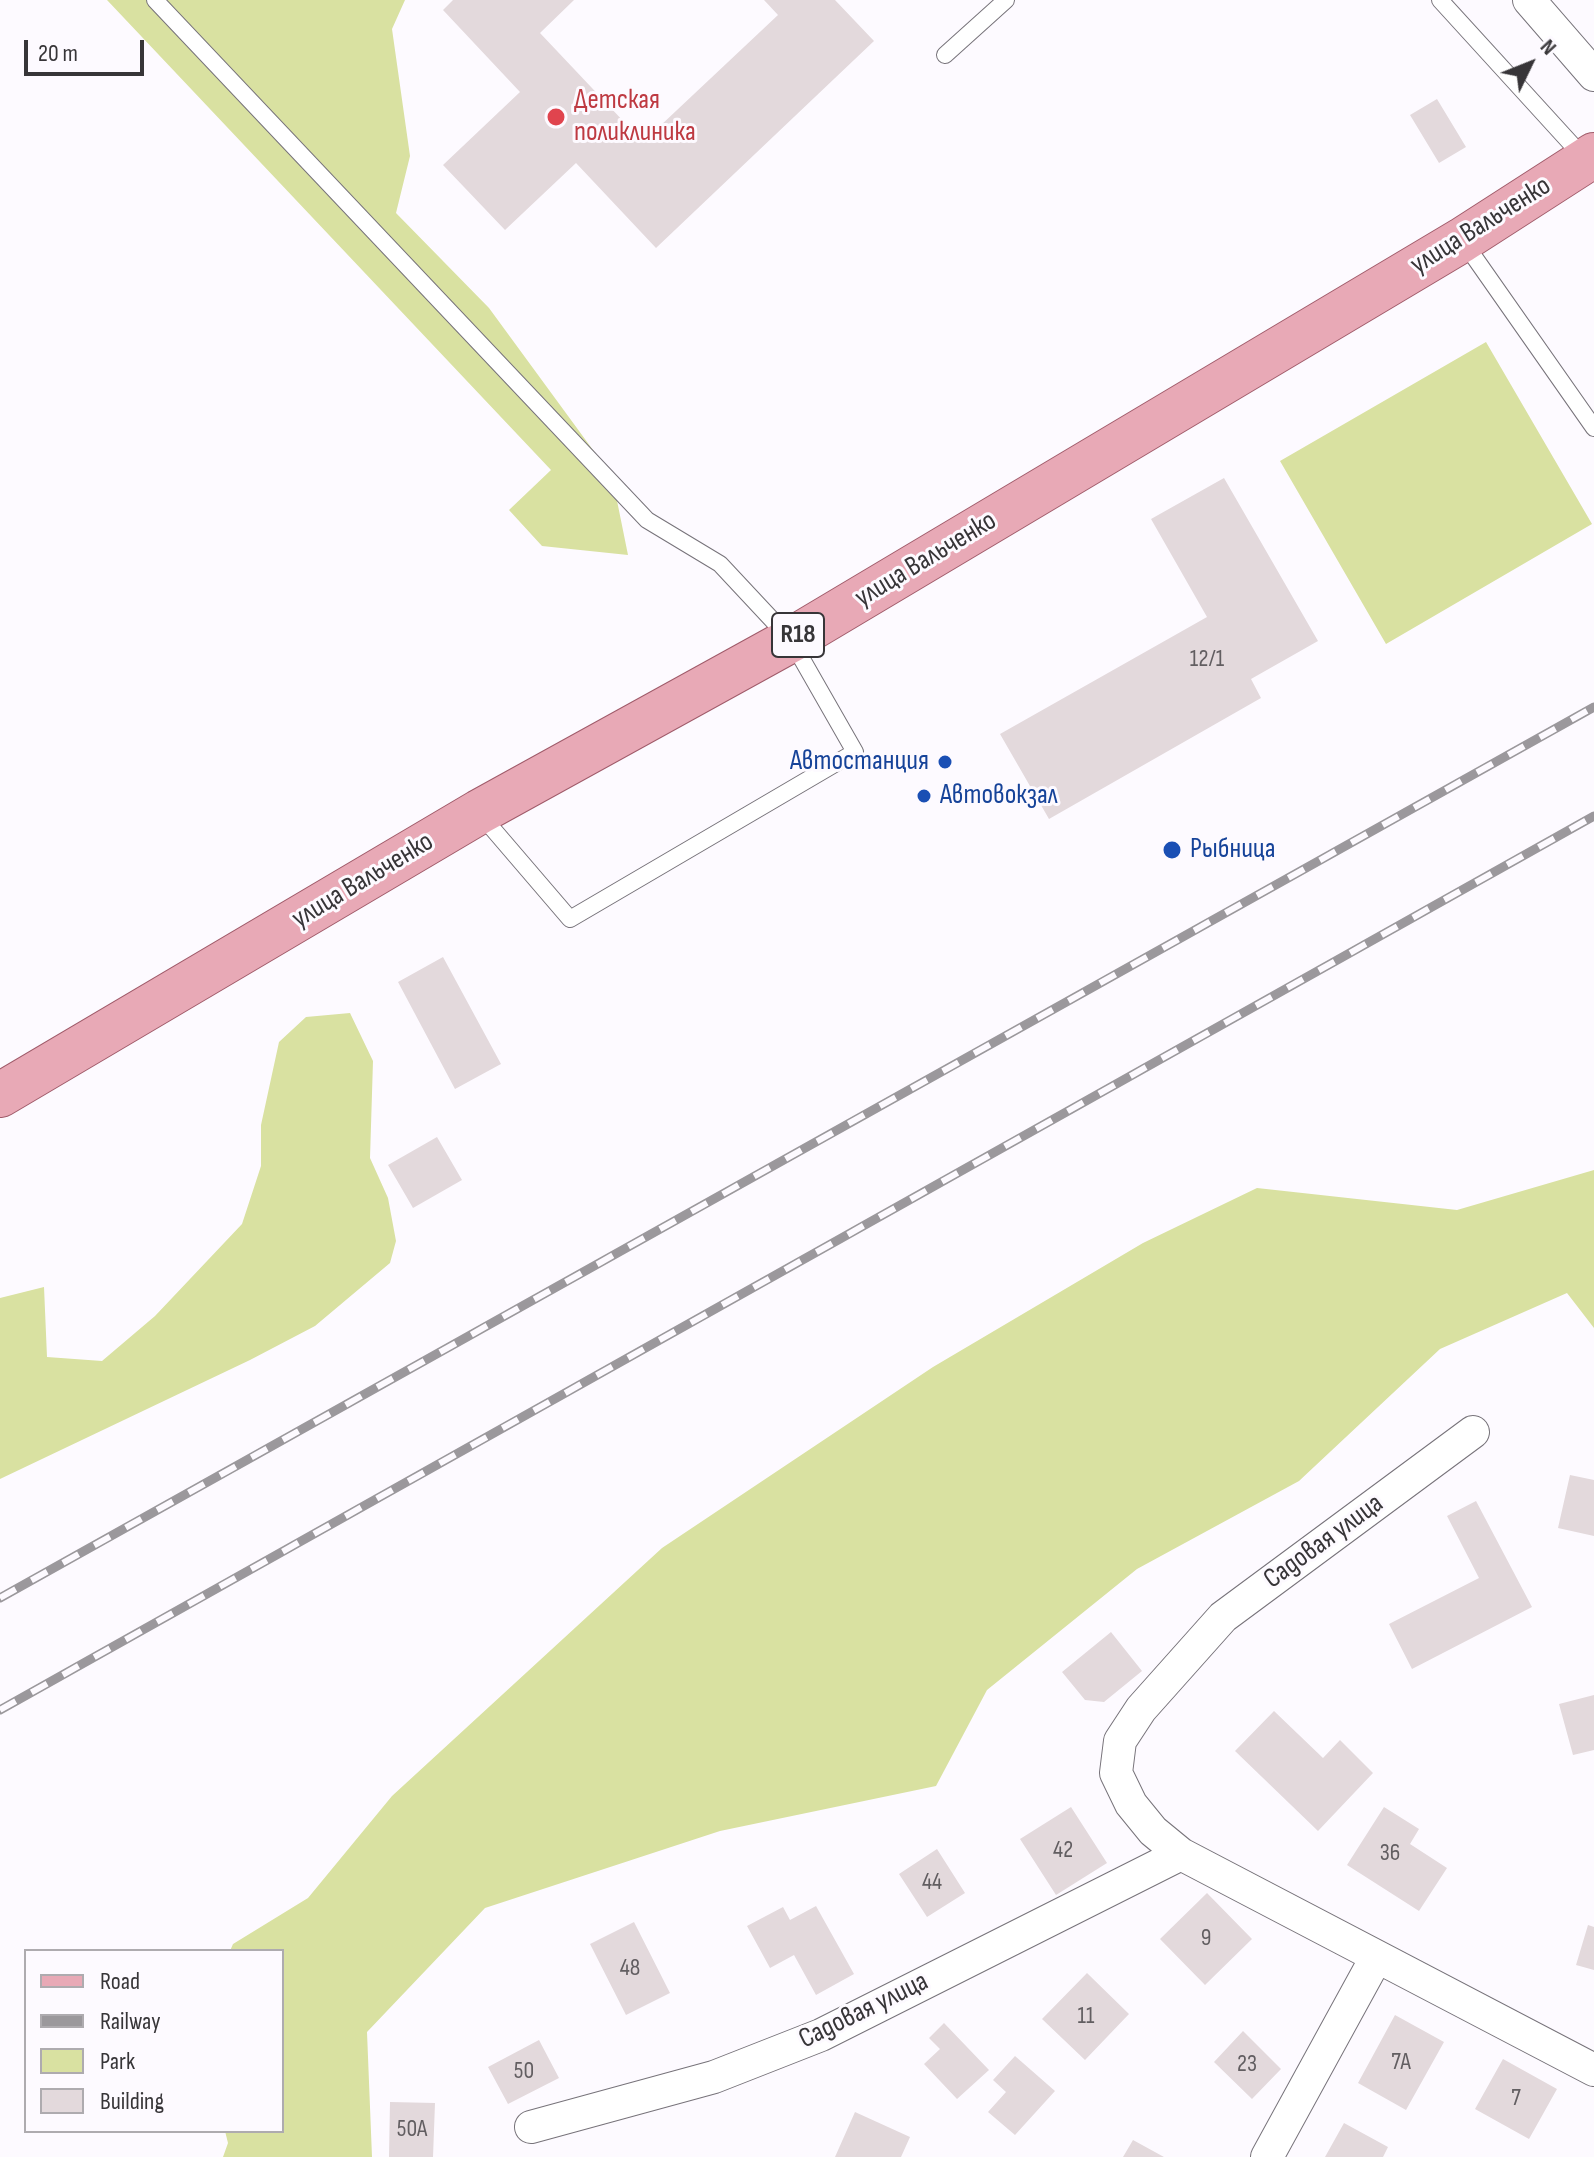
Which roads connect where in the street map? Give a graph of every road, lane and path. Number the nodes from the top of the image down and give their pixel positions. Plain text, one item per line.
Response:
1 (155, 0) edge
2 (1006, 0) edge
3 (1440, 0) edge
4 (1529, 0) edge
5 (945, 55) dead end
6 (1594, 75) edge
7 (1590, 158) edge
8 (1462, 240) junction
9 (1594, 428) edge
10 (791, 640) junction
11 (479, 812) junction
12 (0, 1095) edge
13 (1473, 1432) dead end
14 (1181, 1854) junction
15 (1376, 1958) junction
16 (1594, 2070) edge
17 (531, 2127) dead end
18 (1267, 2157) edge

1 - 10 lane
2 - 5 lane
3 - 7 lane
4 - 6 street
7 - 8 main road, улица Вальченко / R18
8 - 9 lane
8 - 10 main road, улица Вальченко / R18
10 - 11 main road, улица Вальченко / R18
10 - 11 lane
11 - 12 main road, улица Вальченко / R18
13 - 14 street, Садовая улица
14 - 15 street, Садовая улица
14 - 17 street, Садовая улица
15 - 16 street, Садовая улица
15 - 18 street

